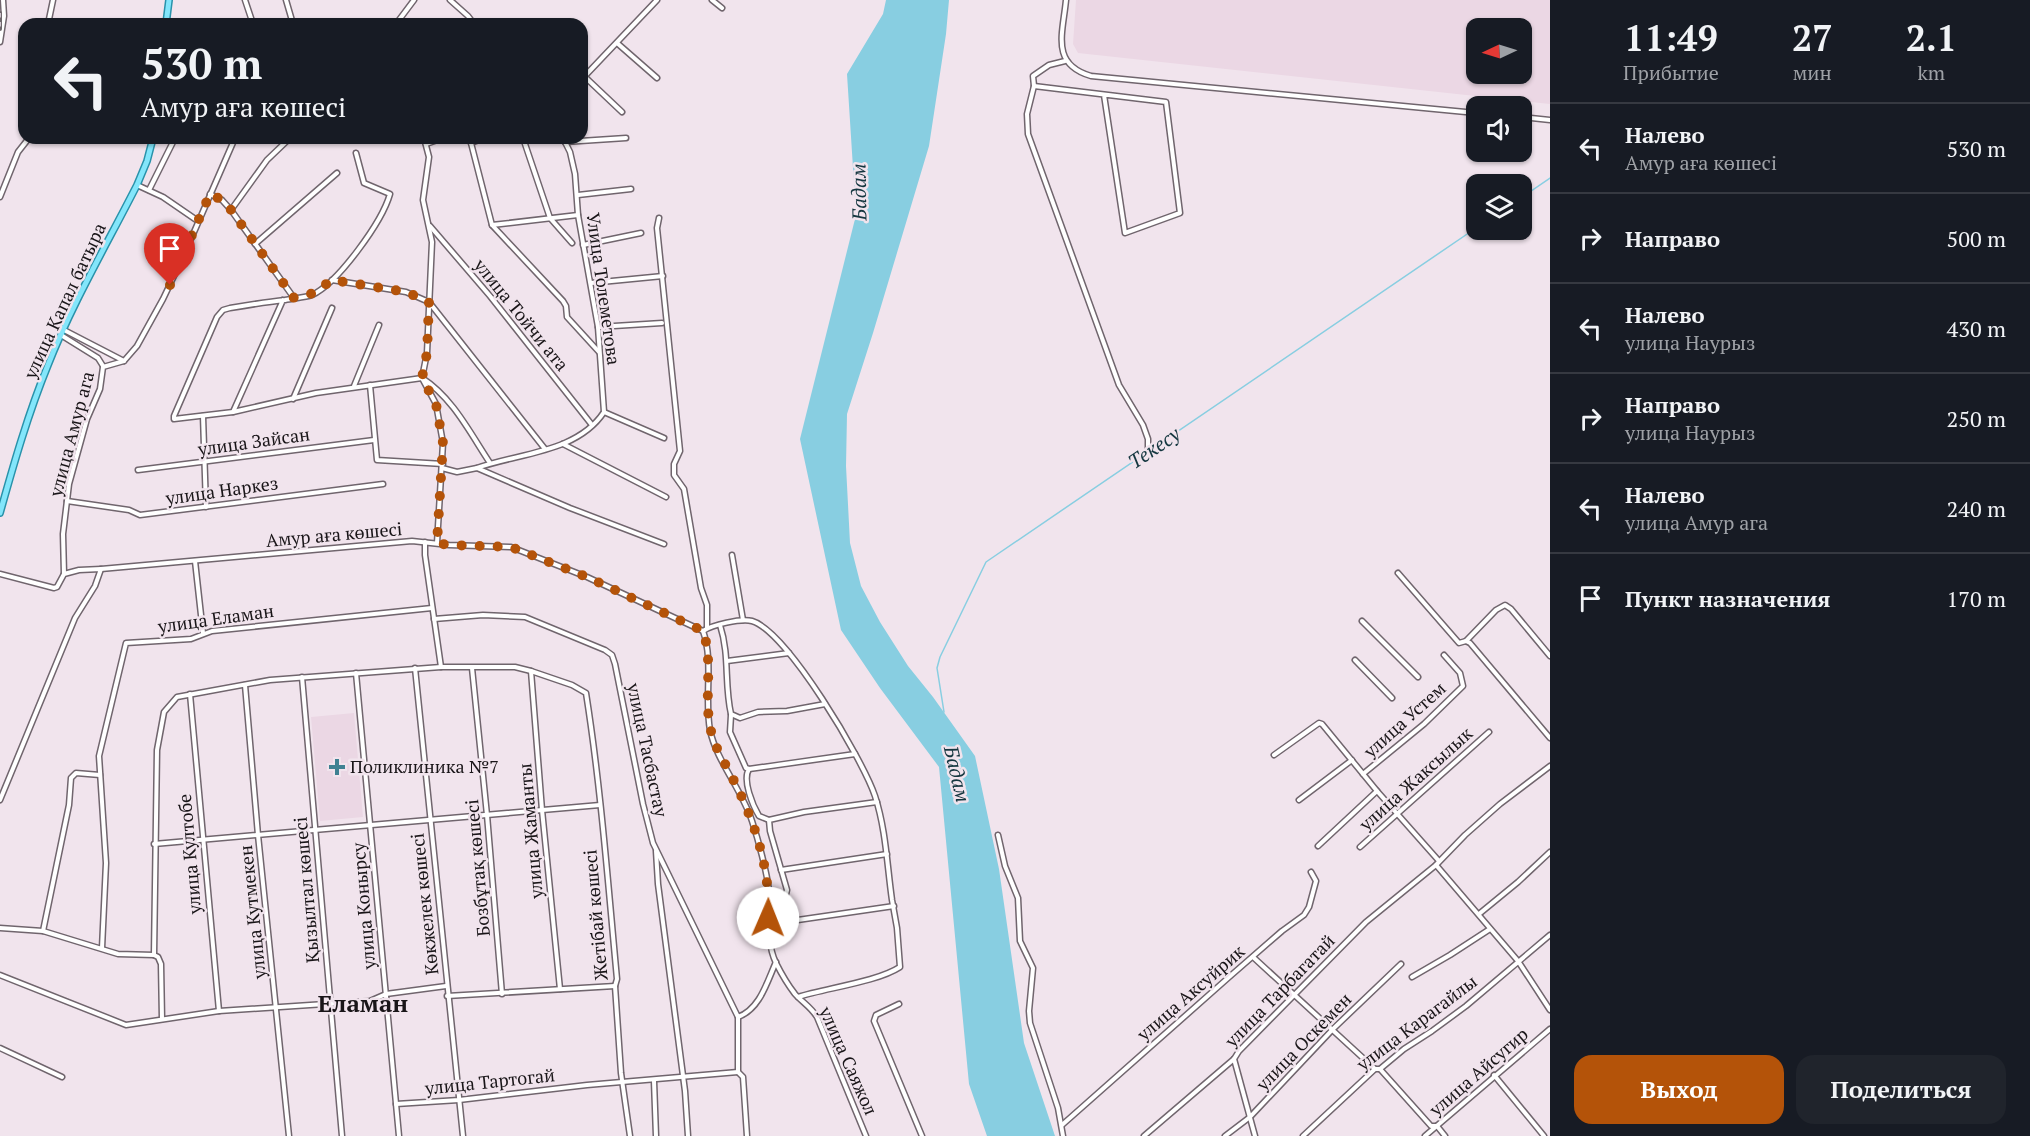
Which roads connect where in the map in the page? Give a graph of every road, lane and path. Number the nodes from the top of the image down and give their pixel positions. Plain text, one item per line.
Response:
1 (3, 0) edge
2 (53, 0) edge
3 (169, 0) edge
4 (245, 0) edge
5 (285, 0) edge
6 (414, 0) edge
7 (450, 0) edge
8 (657, 0) edge
9 (1066, 0) edge
10 (715, 1) edge
11 (722, 8) dead end
12 (49, 18) edge
13 (167, 18) edge
14 (251, 18) edge
15 (290, 18) edge
16 (400, 18) edge
17 (470, 18) edge
18 (0, 42) edge
19 (617, 44) junction
20 (1065, 61) junction
21 (588, 73) edge
22 (657, 78) dead end
23 (588, 82) edge
24 (1034, 86) junction
25 (1104, 94) junction
26 (622, 111) dead end
27 (1466, 112) edge
28 (1532, 118) edge
29 (1550, 120) edge
30 (626, 138) dead end
31 (588, 139) edge
32 (24, 144) edge
33 (151, 144) edge
34 (172, 144) edge
35 (232, 144) edge
36 (284, 144) edge
37 (426, 144) edge
38 (471, 144) edge
39 (525, 144) edge
40 (565, 144) edge
41 (356, 153) dead end
42 (337, 173) dead end
43 (137, 185) junction
44 (631, 189) dead end
45 (149, 190) junction
46 (210, 194) junction
47 (578, 195) junction
48 (0, 197) edge
49 (231, 210) junction
50 (578, 215) junction
51 (550, 218) junction
52 (659, 218) dead end
53 (198, 221) junction
54 (428, 223) junction
55 (492, 225) junction
56 (641, 233) dead end
57 (572, 243) dead end
58 (255, 244) junction
59 (583, 245) junction
60 (663, 276) junction
61 (332, 280) junction
62 (591, 284) junction
63 (294, 298) junction
64 (283, 300) junction
65 (429, 302) junction
66 (332, 308) dead end
67 (662, 323) dead end
68 (379, 325) dead end
69 (598, 327) junction
70 (62, 332) junction
71 (600, 353) junction
72 (124, 361) junction
73 (104, 367) junction
74 (422, 378) junction
75 (370, 385) junction
76 (354, 387) junction
77 (293, 399) junction
78 (233, 412) junction
79 (604, 412) junction
80 (203, 416) junction
81 (592, 425) junction
82 (664, 438) dead end
83 (374, 440) junction
84 (562, 444) junction
85 (545, 449) junction
86 (1148, 451) dead end
87 (204, 462) junction
88 (490, 463) junction
89 (443, 466) junction
90 (477, 468) junction
91 (138, 470) dead end
92 (383, 484) dead end
93 (666, 497) dead end
94 (67, 501) junction
95 (206, 507) junction
96 (0, 513) edge
97 (425, 542) junction
98 (437, 543) junction
99 (664, 544) dead end
100 (732, 555) dead end
101 (195, 561) junction
102 (101, 569) junction
103 (1398, 573) dead end
104 (0, 574) edge
105 (64, 574) junction
106 (432, 608) junction
107 (434, 619) junction
108 (743, 620) junction
109 (1362, 621) dead end
110 (720, 625) junction
111 (705, 629) junction
112 (203, 633) junction
113 (1466, 641) junction
114 (789, 653) junction
115 (1444, 655) dead end
116 (1550, 656) edge
117 (1355, 660) dead end
118 (727, 661) junction
119 (441, 667) junction
120 (415, 668) junction
121 (472, 668) junction
122 (531, 670) junction
123 (356, 673) junction
124 (302, 677) junction
125 (1418, 677) dead end
126 (245, 685) junction
127 (190, 694) junction
128 (1392, 698) dead end
129 (825, 704) junction
130 (731, 714) junction
131 (1489, 732) dead end
132 (1550, 738) edge
133 (855, 754) junction
134 (1275, 755) dead end
135 (1352, 760) junction
136 (1550, 766) edge
137 (749, 769) junction
138 (1363, 774) junction
139 (100, 775) junction
140 (1377, 791) junction
141 (0, 800) edge
142 (1299, 800) dead end
143 (877, 802) junction
144 (600, 804) junction
145 (542, 810) junction
146 (1398, 813) junction
147 (487, 814) junction
148 (430, 819) junction
149 (771, 819) junction
150 (370, 825) junction
151 (314, 831) junction
152 (258, 835) junction
153 (998, 836) dead end
154 (202, 840) junction
155 (154, 843) junction
156 (1318, 846) dead end
157 (1360, 847) dead end
158 (656, 849) junction
159 (1550, 852) edge
160 (887, 854) junction
161 (1438, 863) junction
162 (781, 870) junction
163 (1311, 872) dead end
164 (894, 906) junction
165 (1479, 914) junction
166 (779, 924) junction
167 (768, 927) junction
168 (0, 928) edge
169 (1490, 929) junction
170 (43, 931) junction
171 (1550, 935) edge
172 (102, 948) junction
173 (154, 955) junction
174 (1253, 957) junction
175 (1518, 961) junction
176 (776, 962) junction
177 (1401, 964) dead end
178 (0, 975) edge
179 (1412, 977) dead end
180 (446, 986) junction
181 (615, 986) junction
182 (560, 989) junction
183 (1294, 993) junction
184 (386, 994) junction
185 (502, 994) junction
186 (447, 996) junction
187 (798, 997) junction
188 (331, 1003) junction
189 (899, 1004) dead end
190 (276, 1008) junction
191 (1550, 1010) edge
192 (219, 1011) junction
193 (738, 1017) junction
194 (162, 1019) junction
195 (1333, 1029) junction
196 (1550, 1029) edge
197 (0, 1048) edge
198 (1234, 1059) junction
199 (1377, 1069) junction
200 (738, 1072) junction
201 (1494, 1075) junction
202 (62, 1077) dead end
203 (682, 1078) junction
204 (654, 1081) junction
205 (623, 1084) junction
206 (459, 1100) junction
207 (396, 1104) junction
208 (1250, 1117) junction
209 (1062, 1125) junction
210 (1437, 1126) junction
211 (289, 1136) edge
212 (342, 1136) edge
213 (399, 1136) edge
214 (463, 1136) edge
215 (630, 1136) edge
216 (656, 1136) edge
217 (688, 1136) edge
218 (747, 1136) edge
219 (866, 1136) edge
220 (922, 1136) edge
221 (1063, 1136) edge
222 (1144, 1136) edge
223 (1225, 1136) edge
224 (1255, 1136) edge
225 (1303, 1136) edge
226 (1425, 1136) edge
227 (1445, 1136) edge
228 (1544, 1136) edge

1 - 18 street
2 - 12 street
3 - 13 main road
4 - 14 street
5 - 15 street
6 - 16 street
7 - 17 street
8 - 19 street
9 - 20 street
10 - 11 street
19 - 21 street
19 - 22 street
20 - 24 street
20 - 27 street
23 - 26 street
24 - 25 street
24 - 86 street
25 - 25 street
28 - 29 street
30 - 31 street
32 - 48 street
33 - 43 main road, улица Капал батыра
34 - 45 street
35 - 46 street
36 - 49 street
37 - 54 street
38 - 55 street
39 - 51 street
40 - 47 street, Улица Толеметова
41 - 61 street
42 - 58 street
43 - 45 street
43 - 70 main road, улица Капал батыра
44 - 47 street
45 - 53 street
46 - 49 street
46 - 53 street
47 - 50 street, Улица Толеметова
49 - 58 street
50 - 51 street
50 - 59 street, Улица Толеметова
51 - 55 street
51 - 57 street
52 - 60 street
53 - 72 street
54 - 65 street
54 - 81 street, улица Тойчи ата
55 - 71 street
56 - 59 street
58 - 63 street
59 - 62 street, Улица Толеметова
60 - 62 street
60 - 111 street, улица Саяжол
61 - 63 street
61 - 65 street
62 - 69 street, Улица Толеметова
63 - 64 street
64 - 78 street
64 - 80 street
65 - 74 street
65 - 85 street
66 - 77 street
67 - 69 street
68 - 76 street
69 - 71 street, Улица Толеметова
70 - 72 street
70 - 73 street
70 - 96 main road, улица Капал батыра
71 - 79 street, Улица Толеметова
72 - 73 street, улица Амур ага
73 - 94 street, улица Амур ага
74 - 75 street
74 - 88 street
74 - 89 street
75 - 76 street
75 - 83 street
76 - 77 street
77 - 78 street
78 - 80 street
79 - 81 street
79 - 82 street
80 - 87 street
81 - 84 street
83 - 87 street, улица Зайсан
83 - 89 street
84 - 85 street
84 - 93 street
85 - 88 street
87 - 91 street, улица Зайсан
87 - 95 street
88 - 90 street
89 - 90 street
89 - 98 street
90 - 99 street
92 - 95 street, улица Наркез
94 - 95 street, улица Наркез
94 - 105 street, улица Амур ага
97 - 98 street, Амур аға көшесі
97 - 101 street, Амур аға көшесі
97 - 106 street
98 - 111 street, Амур аға көшесі
100 - 108 street
101 - 102 street, Амур аға көшесі
101 - 112 street
102 - 105 street, Амур аға көшесі
102 - 141 street
103 - 113 street
104 - 105 street, Амур аға көшесі
106 - 107 street
106 - 112 street, улица Еламан
107 - 119 street
107 - 158 street, улица Тасбастау
108 - 110 street
108 - 114 street
109 - 125 street
110 - 111 street
110 - 118 street
111 - 167 street, улица Саяжол
112 - 139 street, улица Еламан
113 - 116 street
113 - 132 street
114 - 118 street
114 - 129 street
115 - 138 street, улица Устем
117 - 128 street
118 - 130 street
119 - 120 street
119 - 121 street
120 - 123 street
120 - 148 street, Көкжелек көшесі
121 - 122 street
121 - 147 street, Бозбұтақ көшесі
122 - 144 street, Жетібай көшесі
122 - 145 street, улица Жаманты
123 - 124 street
123 - 150 street, улица Конырсу
124 - 126 street
124 - 151 street, Қызылтал көшесі
126 - 127 street
126 - 152 street, улица Кутмекен
127 - 154 street, улица Култобе
127 - 155 street
129 - 130 street
129 - 133 street
130 - 137 street
131 - 146 street, улица Жаксылык
133 - 137 street
133 - 143 street
134 - 135 street
135 - 138 street
135 - 142 street
136 - 161 street, улица Тарбагатай
137 - 149 street
138 - 140 street
139 - 170 street
139 - 172 street, улица Еламан
140 - 146 street
140 - 156 street
143 - 149 street
143 - 160 street
144 - 145 street
144 - 181 street, Жетібай көшесі
145 - 147 street
145 - 182 street, улица Жаманты
146 - 157 street, улица Жаксылык
146 - 161 street
147 - 148 street
147 - 185 street, Бозбұтақ көшесі
148 - 150 street
148 - 180 street, Көкжелек көшесі
149 - 162 street
150 - 151 street
150 - 184 street, улица Конырсу
151 - 152 street
151 - 188 street, Қызылтал көшесі
152 - 154 street
152 - 190 street, улица Кутмекен
153 - 209 street
154 - 155 street
154 - 192 street, улица Култобе
155 - 173 street
158 - 193 street, улица Тасбастау
158 - 203 street
159 - 165 street
160 - 162 street
160 - 164 street
161 - 165 street
161 - 183 street, улица Тарбагатай
162 - 166 street
163 - 174 street, улица Аксуйрик
164 - 166 street
164 - 187 street
165 - 169 street
166 - 167 street
167 - 176 street, улица Саяжол
168 - 170 street
169 - 175 street
169 - 179 street
170 - 172 street
171 - 175 street, улица Карагайлы
172 - 173 street
173 - 194 street
174 - 183 street
174 - 209 street, улица Аксуйрик
175 - 191 street
175 - 199 street, улица Карагайлы
176 - 187 street, улица Саяжол
176 - 193 street
177 - 195 street, улица Оскемен
178 - 194 street
180 - 184 street
180 - 186 street, Көкжелек көшесі
181 - 182 street
181 - 205 street, Жетібай көшесі
182 - 185 street
183 - 195 street
183 - 198 street, улица Тарбагатай
184 - 188 street
184 - 207 street, улица Конырсу
185 - 186 street
186 - 206 street, Көкжелек көшесі
187 - 219 street, улица Саяжол
188 - 190 street
188 - 212 street, Қызылтал көшесі
189 - 220 street
190 - 192 street
190 - 211 street, улица Кутмекен
192 - 194 street
193 - 200 street, улица Тасбастау
195 - 199 street
195 - 208 street, улица Оскемен
196 - 201 street, улица Айсугир
197 - 202 street
198 - 208 street
198 - 222 street, улица Тарбагатай
199 - 210 street
199 - 225 street, улица Карагайлы
200 - 203 street, улица Тартогай
200 - 218 street, улица Тасбастау
201 - 210 street, улица Айсугир
201 - 228 street
203 - 204 street, улица Тартогай
203 - 217 street
204 - 205 street, улица Тартогай
204 - 216 street
205 - 206 street, улица Тартогай
205 - 215 street, Жетібай көшесі
206 - 207 street, улица Тартогай
206 - 214 street, Көкжелек көшесі
207 - 213 street, улица Конырсу
208 - 223 street, улица Оскемен
208 - 224 street
209 - 221 street
210 - 226 street, улица Айсугир
210 - 227 street

